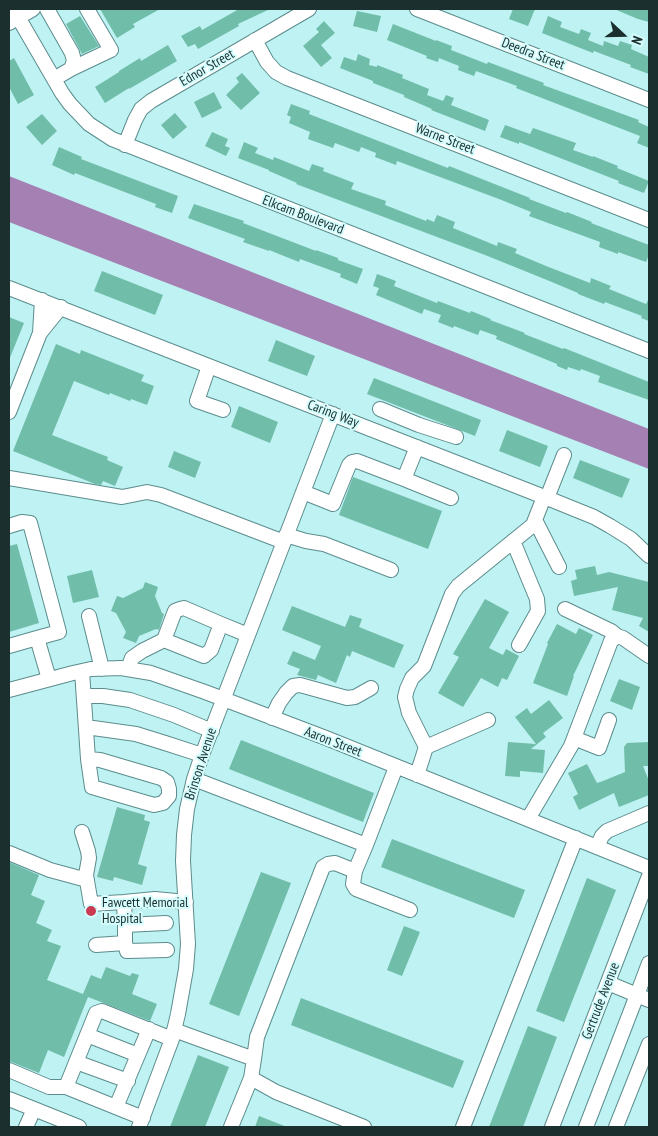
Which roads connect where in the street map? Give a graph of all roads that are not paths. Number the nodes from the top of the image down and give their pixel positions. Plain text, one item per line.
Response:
1 (33, 9) edge
2 (47, 9) edge
3 (86, 9) edge
4 (309, 9) edge
5 (417, 9) edge
6 (13, 16) edge
7 (255, 40) junction
8 (72, 69) junction
9 (54, 79) junction
10 (649, 100) edge
11 (125, 145) junction
12 (649, 220) edge
13 (9, 288) edge
14 (42, 300) junction
15 (61, 307) junction
16 (40, 333) junction
17 (649, 350) edge
18 (209, 366) junction
19 (380, 409) dead end
20 (223, 410) dead end
21 (9, 412) edge
22 (333, 414) junction
23 (419, 425) junction
24 (456, 437) dead end
25 (414, 446) junction
26 (564, 455) dead end
27 (9, 478) edge
28 (404, 479) junction
29 (303, 492) junction
30 (546, 497) junction
31 (451, 498) dead end
32 (535, 520) junction
33 (9, 526) edge
34 (285, 539) junction
35 (513, 541) junction
36 (649, 556) edge
37 (559, 567) dead end
38 (391, 570) dead end
39 (565, 609) dead end
40 (89, 616) dead end
41 (221, 624) junction
42 (248, 635) junction
43 (616, 636) junction
44 (38, 638) junction
45 (164, 640) junction
46 (519, 645) dead end
47 (9, 646) edge
48 (649, 656) edge
49 (102, 669) junction
50 (128, 669) junction
51 (82, 671) junction
52 (48, 679) junction
53 (371, 688) dead end
54 (9, 690) edge
55 (84, 696) junction
56 (224, 699) junction
57 (272, 718) junction
58 (488, 720) dead end
59 (609, 720) dead end
60 (86, 727) junction
61 (212, 731) junction
62 (574, 738) junction
63 (426, 747) junction
64 (202, 755) junction
65 (88, 759) junction
66 (396, 766) junction
67 (416, 775) junction
68 (194, 779) junction
69 (169, 796) junction
70 (189, 799) junction
71 (649, 813) edge
72 (528, 819) junction
73 (82, 832) dead end
74 (576, 838) junction
75 (366, 845) junction
76 (597, 847) junction
77 (9, 852) edge
78 (649, 868) edge
79 (355, 870) junction
80 (649, 876) edge
81 (87, 880) junction
82 (124, 902) junction
83 (186, 902) junction
84 (410, 910) dead end
85 (166, 923) dead end
86 (125, 925) junction
87 (125, 943) junction
88 (96, 945) dead end
89 (168, 950) dead end
90 (649, 963) edge
91 (608, 983) junction
92 (643, 997) edge
93 (148, 1029) junction
94 (87, 1035) junction
95 (173, 1035) junction
96 (649, 1044) edge
97 (138, 1055) junction
98 (254, 1059) junction
99 (76, 1062) junction
100 (9, 1070) edge
101 (251, 1078) junction
102 (128, 1081) junction
103 (66, 1087) junction
104 (9, 1099) edge
105 (116, 1107) junction
106 (34, 1109) junction
107 (141, 1123) edge
108 (26, 1127) edge
109 (80, 1127) edge
110 (231, 1127) edge
111 (364, 1127) edge
112 (463, 1127) edge
113 (552, 1127) edge
114 (586, 1127) edge
115 (616, 1127) edge

1 - 6 street
2 - 8 street
3 - 8 street
4 - 7 street, Ednor Street
5 - 10 street, Deedra Street
6 - 9 street, Elkcam Boulevard
7 - 11 street, Ednor Street
7 - 12 street, Warne Street
8 - 9 street
9 - 11 street, Elkcam Boulevard
11 - 17 street, Elkcam Boulevard
13 - 14 street, Caring Way
14 - 15 street, Caring Way
14 - 16 street
15 - 16 street
15 - 18 street, Caring Way
16 - 21 street
18 - 20 street
18 - 22 street, Caring Way
19 - 23 street
22 - 25 street, Caring Way
22 - 29 street, Brinson Avenue
23 - 24 street
23 - 25 street
25 - 28 street
25 - 30 street, Caring Way
26 - 30 street
27 - 34 street
28 - 29 street
28 - 31 street
29 - 34 street, Brinson Avenue
30 - 32 street
30 - 36 street, Caring Way
32 - 35 street
32 - 37 street
33 - 44 street
34 - 38 street
34 - 42 street, Brinson Avenue
35 - 46 street
35 - 63 street
39 - 43 street
40 - 49 street
41 - 42 street
41 - 45 street
41 - 45 street
42 - 56 street, Brinson Avenue
43 - 48 street
43 - 62 street
44 - 47 street
44 - 52 street
45 - 50 street
49 - 50 street, Aaron Street
49 - 51 street, Aaron Street
50 - 56 street, Aaron Street
51 - 52 street, Aaron Street
51 - 55 street
52 - 54 street, Aaron Street
53 - 57 street
55 - 60 street
55 - 61 street
56 - 57 street, Aaron Street
56 - 61 street, Brinson Avenue
57 - 66 street, Aaron Street
58 - 63 street
59 - 62 street
60 - 64 street
60 - 65 street
61 - 64 street, Brinson Avenue
62 - 72 street
63 - 67 street
64 - 68 street, Brinson Avenue
65 - 69 street
65 - 69 street
66 - 67 street, Aaron Street
66 - 75 street
67 - 72 street, Aaron Street
68 - 70 street, Brinson Avenue
68 - 75 street
69 - 70 street
70 - 83 street, Brinson Avenue
71 - 76 street
72 - 74 street, Aaron Street
73 - 81 street
74 - 76 street, Aaron Street
74 - 112 street
75 - 79 street
76 - 78 street, Aaron Street
77 - 81 street
79 - 84 street
79 - 98 street
80 - 91 street, Gertrude Avenue
81 - 82 street
82 - 83 street
82 - 86 street
83 - 95 street, Brinson Avenue
85 - 86 street
86 - 87 street
87 - 88 street
87 - 89 street
90 - 92 street
91 - 92 street
91 - 113 street, Gertrude Avenue
92 - 114 street
93 - 94 street
93 - 95 street
93 - 97 street
94 - 97 street
94 - 99 street
95 - 98 street
95 - 107 street, Brinson Avenue
96 - 115 street
97 - 102 street
98 - 101 street
99 - 102 street
99 - 103 street
100 - 103 street
101 - 110 street
101 - 111 street
102 - 105 street
103 - 105 street
104 - 106 street
105 - 107 street
106 - 108 street
106 - 109 street

